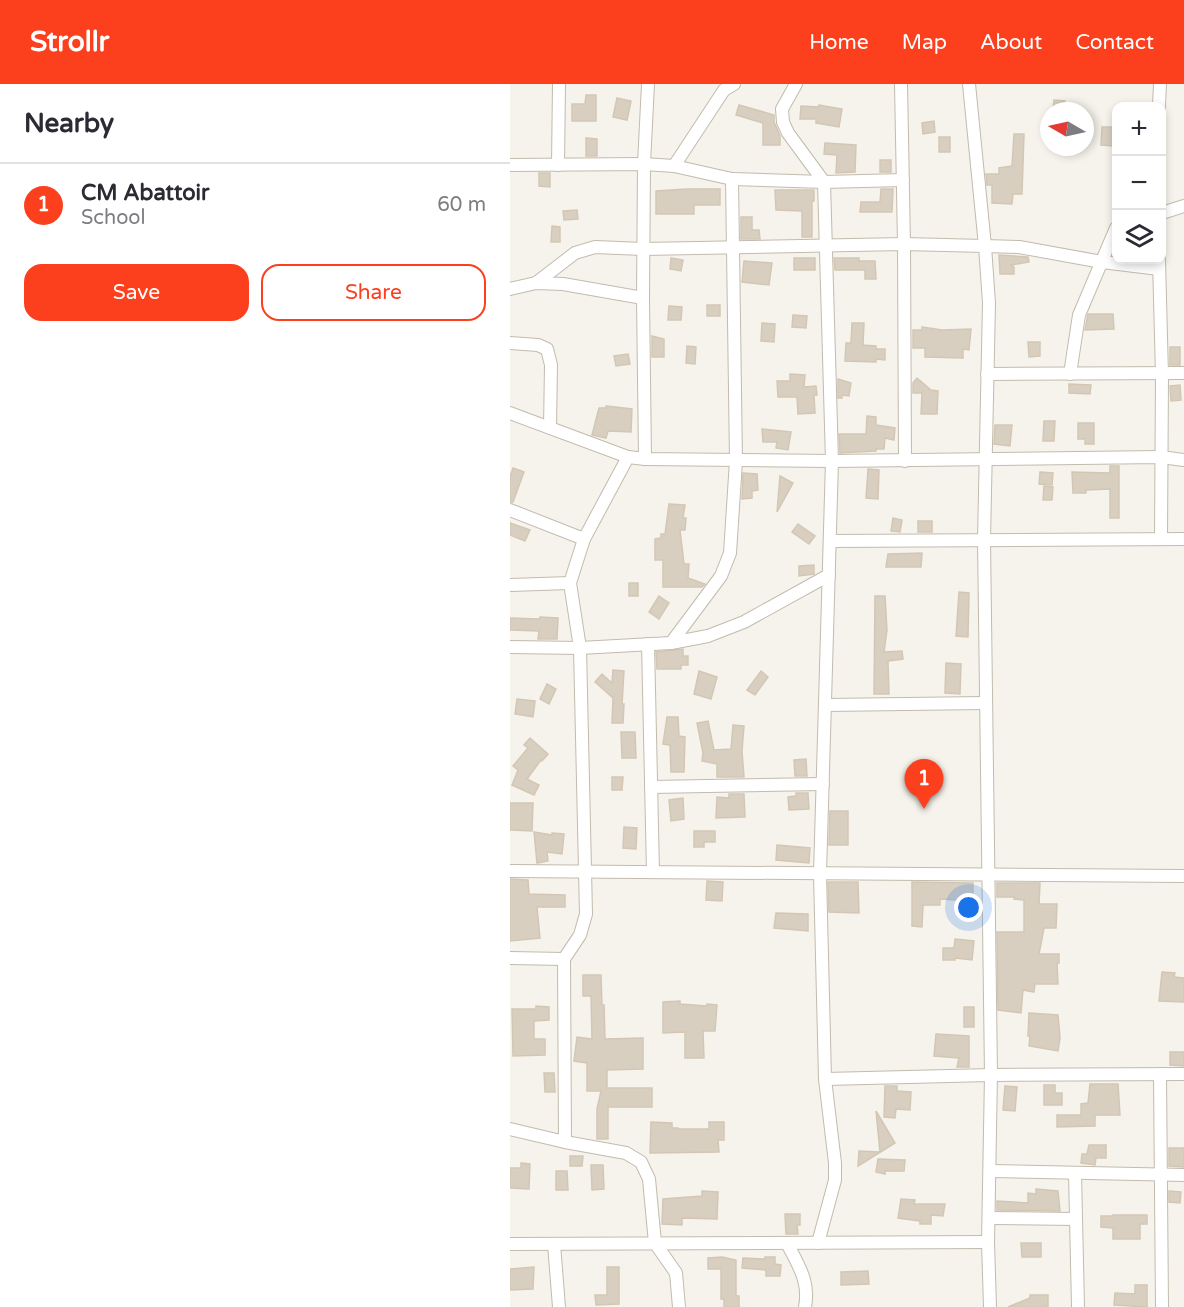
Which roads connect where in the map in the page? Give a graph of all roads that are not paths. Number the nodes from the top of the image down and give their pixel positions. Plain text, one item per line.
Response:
1 (559, 84) edge
2 (648, 84) edge
3 (734, 84) edge
4 (796, 84) edge
5 (901, 84) edge
6 (969, 84) edge
7 (1160, 84) edge
8 (1159, 102) edge
9 (644, 164) junction
10 (510, 165) edge
11 (558, 165) junction
12 (674, 166) junction
13 (732, 179) junction
14 (903, 180) junction
15 (825, 182) junction
16 (1184, 206) edge
17 (1166, 211) edge
18 (1112, 238) edge
19 (827, 244) junction
20 (904, 244) junction
21 (732, 246) junction
22 (985, 246) junction
23 (644, 249) junction
24 (1102, 262) junction
25 (1112, 262) edge
26 (1159, 264) edge
27 (536, 283) junction
28 (510, 288) edge
29 (643, 298) junction
30 (510, 343) edge
31 (1184, 373) edge
32 (987, 374) junction
33 (1070, 374) junction
34 (1162, 375) junction
35 (510, 413) edge
36 (550, 428) junction
37 (628, 457) junction
38 (1161, 457) junction
39 (645, 459) junction
40 (905, 460) junction
41 (985, 460) junction
42 (1184, 460) edge
43 (736, 461) junction
44 (831, 461) junction
45 (510, 510) edge
46 (584, 539) junction
47 (1161, 539) junction
48 (1184, 539) edge
49 (984, 540) junction
50 (830, 541) junction
51 (829, 575) junction
52 (570, 583) junction
53 (510, 585) edge
54 (671, 643) junction
55 (648, 644) junction
56 (510, 647) edge
57 (580, 648) junction
58 (985, 703) junction
59 (825, 705) junction
60 (823, 784) junction
61 (651, 787) junction
62 (510, 871) edge
63 (584, 872) junction
64 (653, 872) junction
65 (820, 873) junction
66 (988, 875) junction
67 (1184, 876) edge
68 (510, 958) edge
69 (564, 959) junction
70 (991, 1074) junction
71 (1160, 1074) junction
72 (1184, 1074) edge
73 (825, 1079) junction
74 (510, 1129) edge
75 (565, 1142) junction
76 (990, 1171) junction
77 (1075, 1173) junction
78 (1161, 1175) junction
79 (1184, 1175) edge
80 (989, 1218) junction
81 (1076, 1219) junction
82 (988, 1242) junction
83 (655, 1243) junction
84 (787, 1243) junction
85 (818, 1243) junction
86 (510, 1244) edge
87 (554, 1244) junction
88 (559, 1307) edge
89 (679, 1307) edge
90 (805, 1307) edge
91 (990, 1307) edge
92 (1078, 1307) edge
93 (1162, 1307) edge

1 - 11 street
2 - 9 street
3 - 12 street
4 - 15 street
5 - 14 street
6 - 22 street
7 - 8 street
9 - 11 street
9 - 12 street
9 - 23 street
10 - 11 street
12 - 13 street
13 - 15 street
13 - 21 street
14 - 15 street
14 - 20 street
15 - 19 street
16 - 17 street
18 - 24 street
19 - 20 street
19 - 21 street
19 - 44 street
20 - 22 street
20 - 40 street
21 - 23 street
21 - 43 street
22 - 24 street
22 - 32 street
23 - 27 street
23 - 29 street
24 - 25 street
24 - 33 street
26 - 34 street
27 - 28 street
27 - 29 street
29 - 39 street
30 - 36 street
31 - 34 street
32 - 33 street
32 - 41 street
33 - 34 street
34 - 38 street
35 - 36 street
36 - 37 street
37 - 39 street
37 - 46 street
38 - 41 street
38 - 42 street
38 - 47 street
39 - 43 street
40 - 41 street
40 - 44 street
41 - 49 street
43 - 44 street
43 - 54 street
44 - 50 street
45 - 46 street
46 - 52 street
47 - 48 street
47 - 49 street
49 - 50 street
49 - 58 street
50 - 51 street
51 - 54 street
51 - 59 street
52 - 53 street
52 - 57 street
54 - 55 street
55 - 57 street
55 - 61 street
56 - 57 street
57 - 63 street
58 - 59 street
58 - 66 street
59 - 60 street
60 - 61 street
60 - 65 street
61 - 64 street
62 - 63 street
63 - 64 street
63 - 69 street
64 - 65 street
65 - 66 street
65 - 73 street
66 - 67 street
66 - 70 street
68 - 69 street
69 - 75 street
70 - 71 street
70 - 73 street
70 - 76 street
71 - 72 street
71 - 78 street
73 - 85 street
74 - 75 street
75 - 83 street
76 - 77 street
76 - 80 street
77 - 78 street
77 - 81 street
78 - 79 street
78 - 93 street
80 - 81 street
80 - 82 street
81 - 92 street
82 - 85 street
82 - 91 street
83 - 84 street
83 - 87 street
83 - 89 street
84 - 85 street
84 - 90 street
86 - 87 street
87 - 88 street

